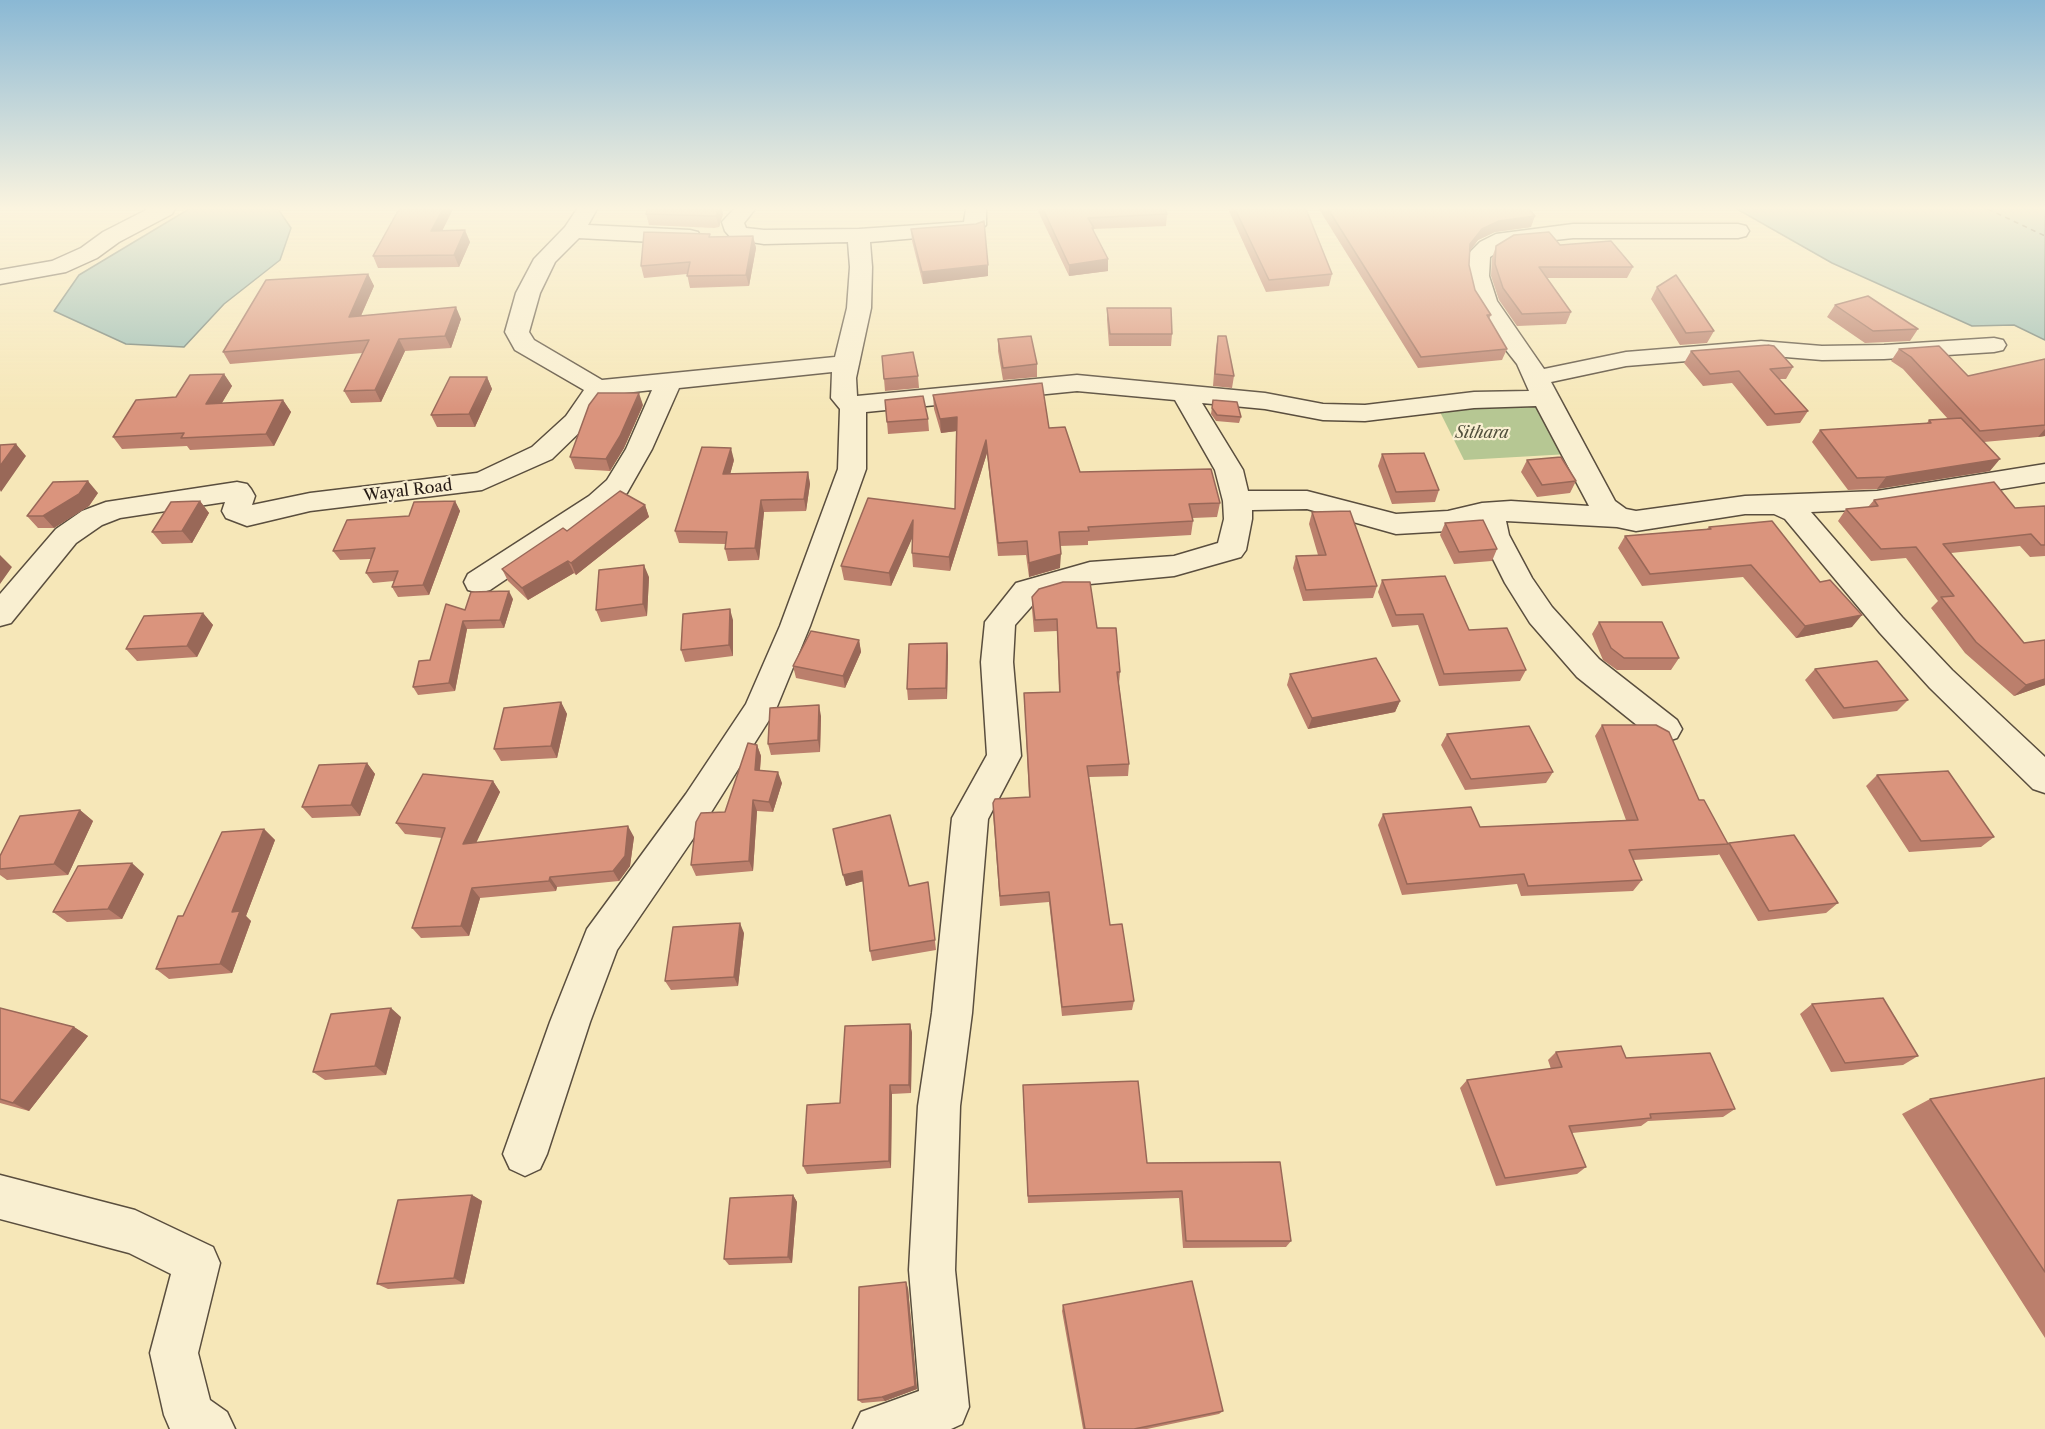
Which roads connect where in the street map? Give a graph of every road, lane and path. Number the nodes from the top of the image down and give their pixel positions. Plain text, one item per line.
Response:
1 (537, 276) edge
2 (860, 276) edge
3 (1478, 276) edge
4 (1994, 345) dead end
5 (848, 363) junction
6 (670, 379) junction
7 (598, 388) junction
8 (1541, 388) junction
9 (1184, 393) junction
10 (853, 403) junction
11 (2045, 473) edge
12 (1237, 501) junction
13 (1778, 504) junction
14 (1489, 512) junction
15 (1617, 517) junction
16 (479, 582) dead end
17 (0, 615) edge
18 (1665, 729) edge
19 (2045, 779) edge
20 (525, 1154) dead end
21 (0, 1197) edge
22 (950, 1418) edge
23 (210, 1429) edge
24 (878, 1429) edge

1 - 7 street
2 - 5 street
3 - 8 street
4 - 8 street
5 - 6 street
5 - 10 street
6 - 7 street
6 - 16 street
7 - 17 street, Wayal Road
8 - 9 street
8 - 15 street
9 - 10 street
9 - 12 street
10 - 20 street
11 - 13 street
12 - 14 street
12 - 22 street
13 - 15 street
13 - 19 street
14 - 15 street
14 - 18 street
21 - 23 street
22 - 24 street

